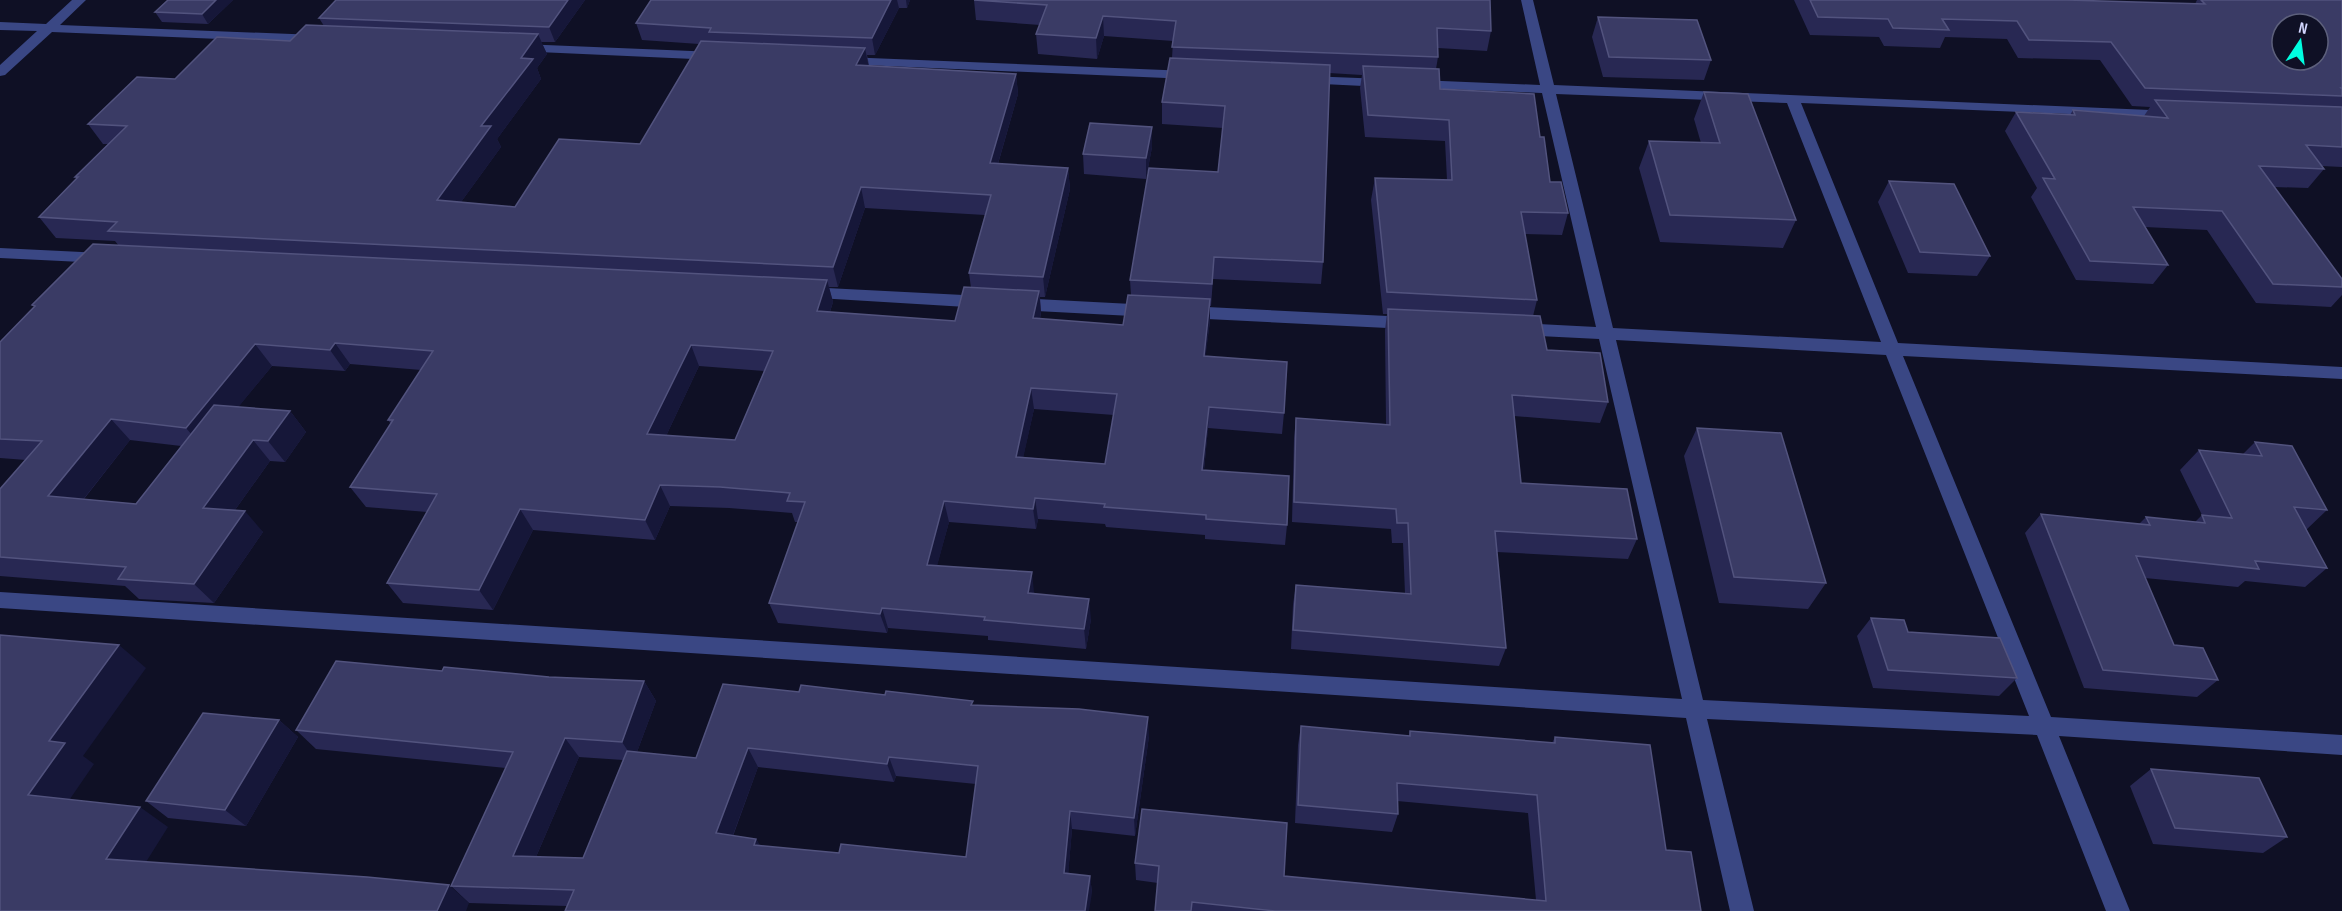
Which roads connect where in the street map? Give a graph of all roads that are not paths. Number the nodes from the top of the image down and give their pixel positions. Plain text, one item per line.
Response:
1 (80, 0) edge
2 (1527, 0) edge
3 (0, 26) edge
4 (49, 28) junction
5 (334, 40) edge
6 (501, 47) edge
7 (727, 56) edge
8 (834, 60) edge
9 (0, 72) edge
10 (1203, 76) edge
11 (1298, 80) edge
12 (1548, 90) junction
13 (1792, 99) junction
14 (2187, 115) edge
15 (0, 253) edge
16 (120, 259) edge
17 (791, 293) edge
18 (1426, 324) edge
19 (1498, 328) edge
20 (1606, 333) junction
21 (1892, 349) junction
22 (2342, 373) edge
23 (0, 600) edge
24 (1694, 709) junction
25 (2044, 726) junction
26 (2342, 745) edge
27 (1742, 911) edge
28 (2118, 911) edge

1 - 4 street
2 - 12 street
3 - 4 street
4 - 5 street
4 - 9 street
6 - 7 street
8 - 10 street
11 - 12 street
12 - 13 street
12 - 20 street
13 - 14 street
13 - 21 street
15 - 16 street
17 - 18 street
19 - 20 street
20 - 21 street
20 - 24 street
21 - 22 street
21 - 25 street
23 - 24 street
24 - 25 street
24 - 27 street
25 - 26 street
25 - 28 street

